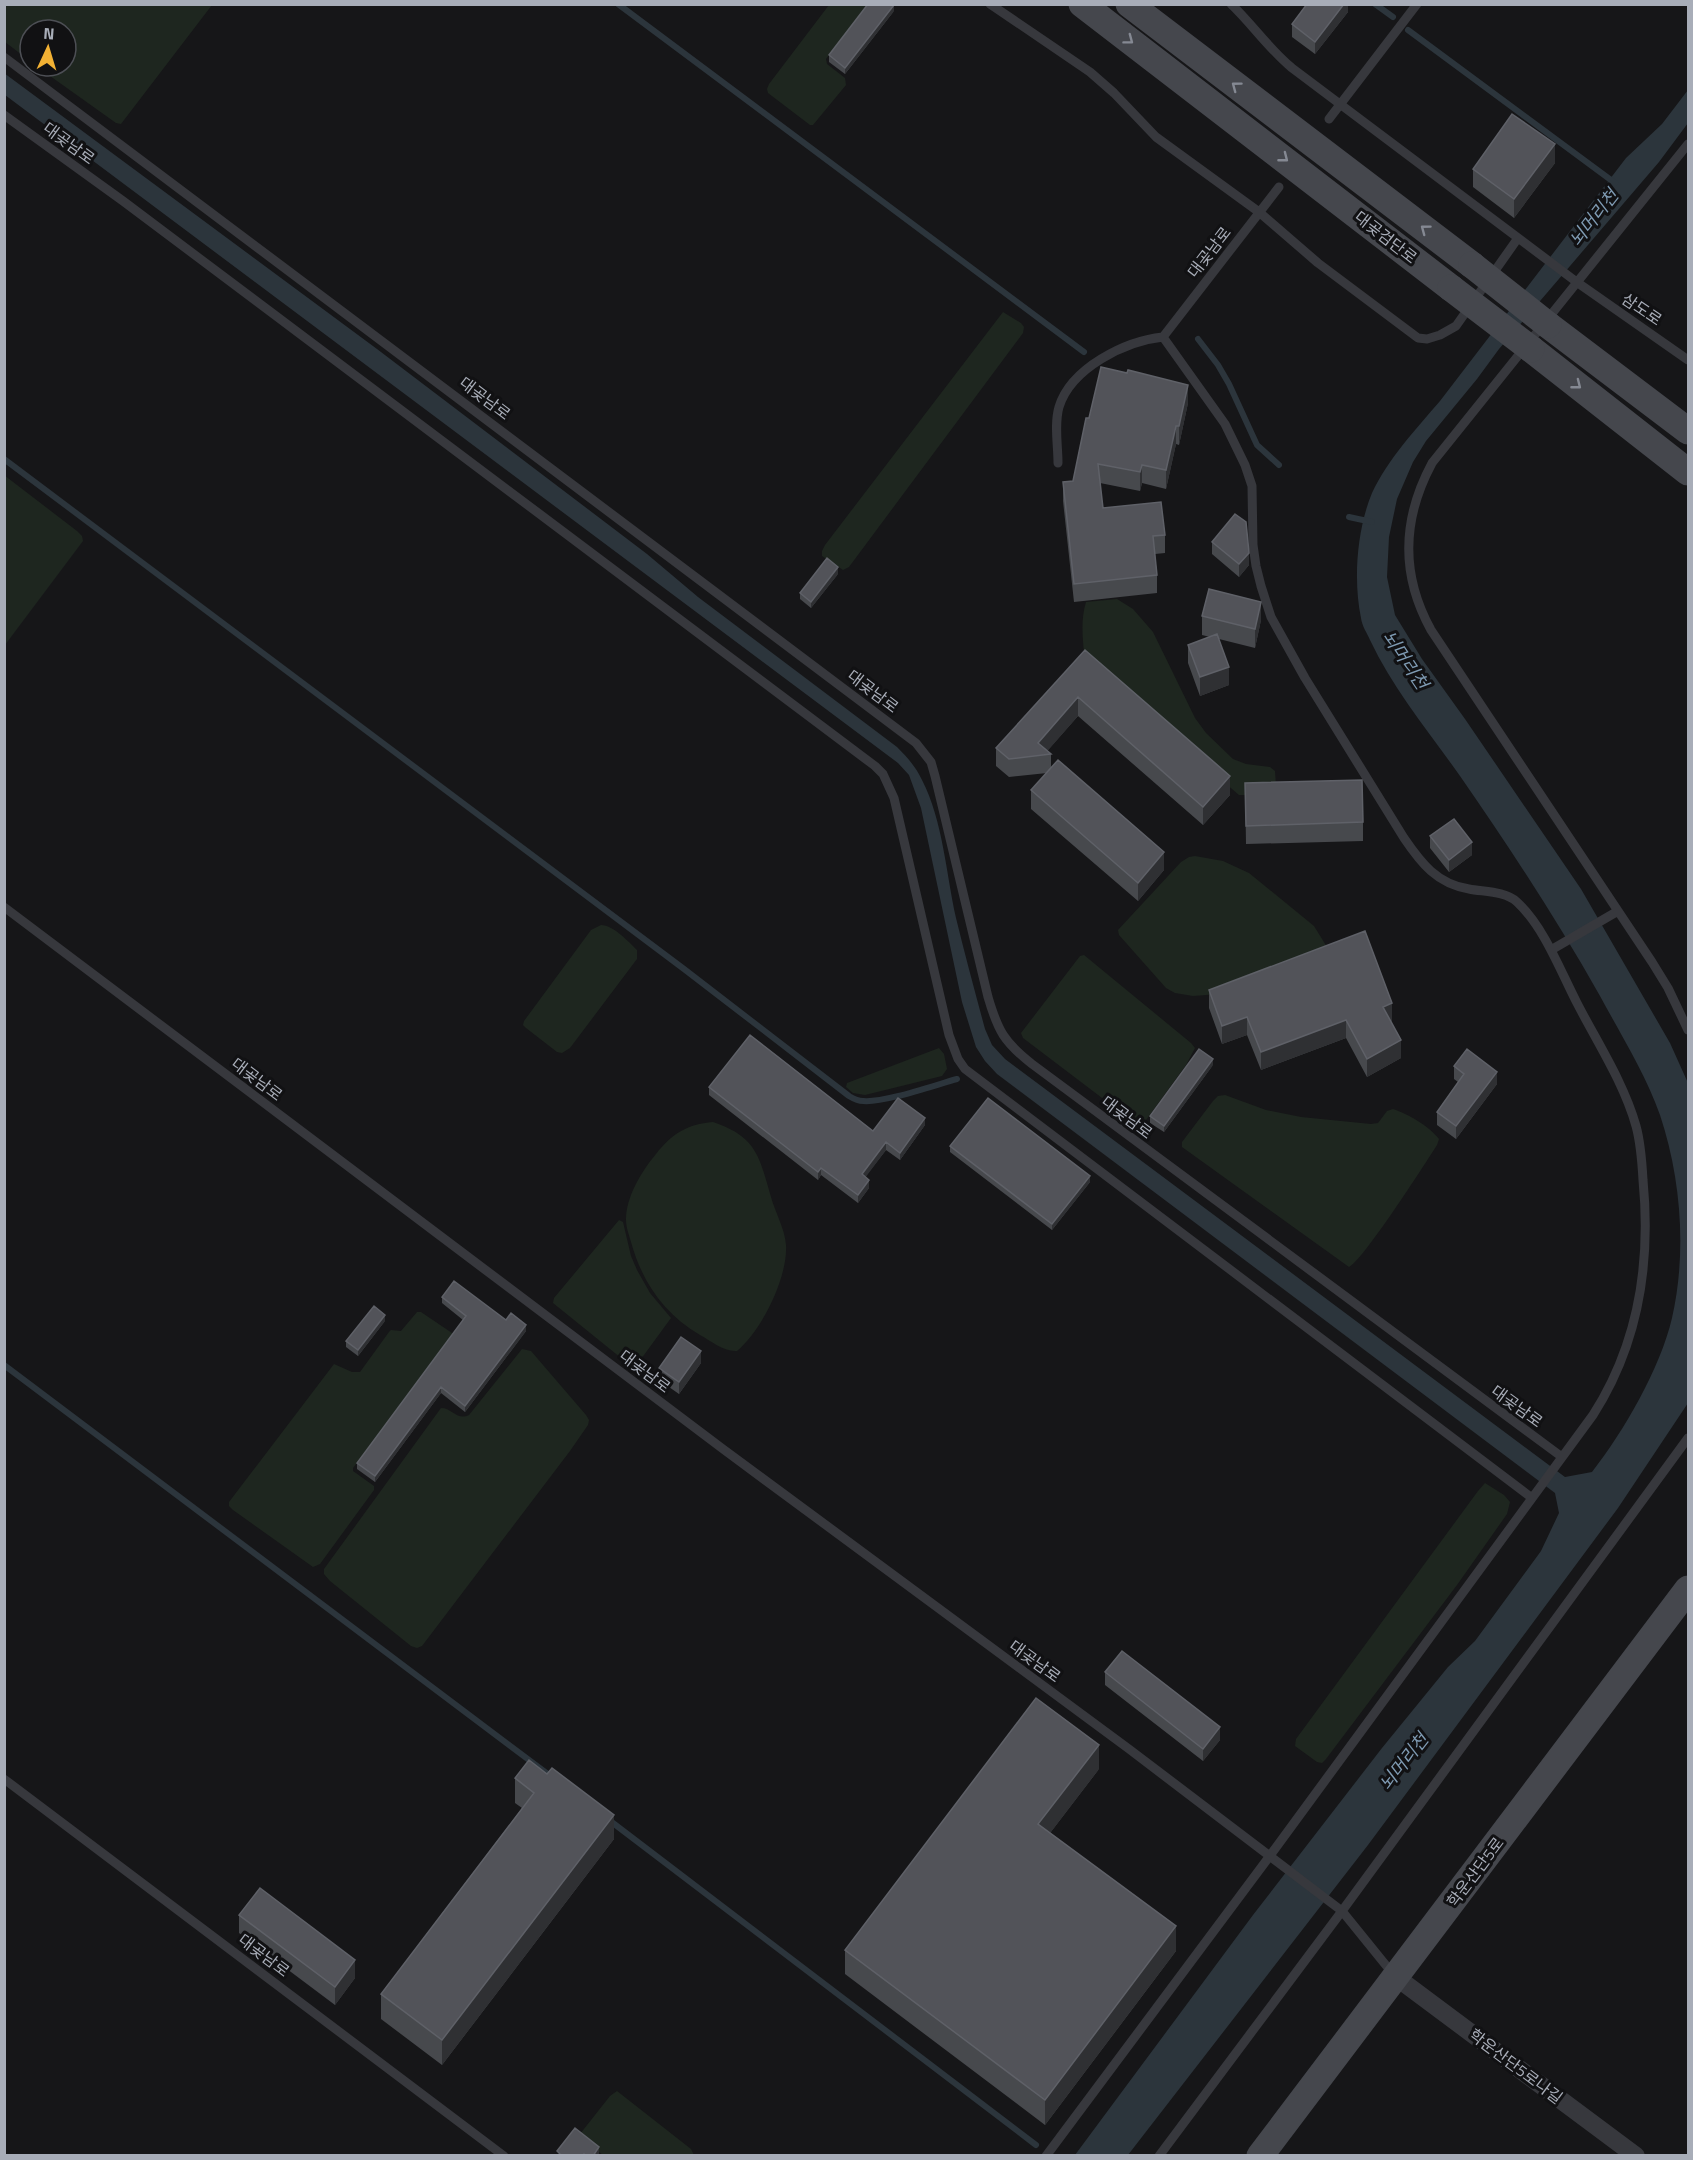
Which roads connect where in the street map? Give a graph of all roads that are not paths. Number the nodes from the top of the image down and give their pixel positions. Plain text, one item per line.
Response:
1 (990, 4) edge
2 (1082, 4) edge
3 (1129, 4) edge
4 (1231, 4) edge
5 (1417, 4) edge
6 (4, 57) edge
7 (1341, 104) junction
8 (4, 116) edge
9 (1329, 119) dead end
10 (1689, 144) edge
11 (1279, 187) dead end
12 (1259, 212) junction
13 (1518, 238) junction
14 (1574, 280) junction
15 (1163, 337) junction
16 (1689, 360) edge
17 (1689, 431) edge
18 (1058, 463) dead end
19 (1689, 472) edge
20 (4, 907) edge
21 (1618, 911) junction
22 (1551, 950) junction
23 (1689, 1030) edge
24 (1689, 1438) edge
25 (1562, 1457) junction
26 (1532, 1497) junction
27 (1689, 1588) edge
28 (4, 1779) edge
29 (1269, 1857) junction
30 (1342, 1911) junction
31 (1396, 1977) junction
32 (504, 2156) edge
33 (1046, 2156) edge
34 (1159, 2156) edge
35 (1260, 2156) edge
36 (1636, 2156) edge

1 - 12 lane
2 -> 19 main road, 대곶검단로, bridge
17 -> 3 main road, 대곶검단로, bridge
4 - 7 lane, 삼도로
5 - 7 lane
6 - 25 lane, 대곶남로
7 - 9 lane
7 - 13 lane, 삼도로
8 - 26 lane, 대곶남로
10 - 14 lane
11 - 12 lane, 대곶남로
12 - 13 lane
12 - 15 lane, 대곶남로
13 - 14 lane, 삼도로
14 - 16 lane, 삼도로
14 - 21 lane
15 - 18 lane
15 - 22 lane
20 - 29 lane, 대곶남로
21 - 22 lane
21 - 23 lane
22 - 25 lane
24 - 30 lane
25 - 26 lane
26 - 29 lane
27 - 31 main road, 학운산단5로
28 - 32 lane, 대곶남로
29 - 30 lane, 대곶남로
29 - 33 lane
30 - 31 lane, 대곶남로
30 - 34 lane
31 - 35 main road, 학운산단5로
31 - 36 street, 학운산단5로나길

